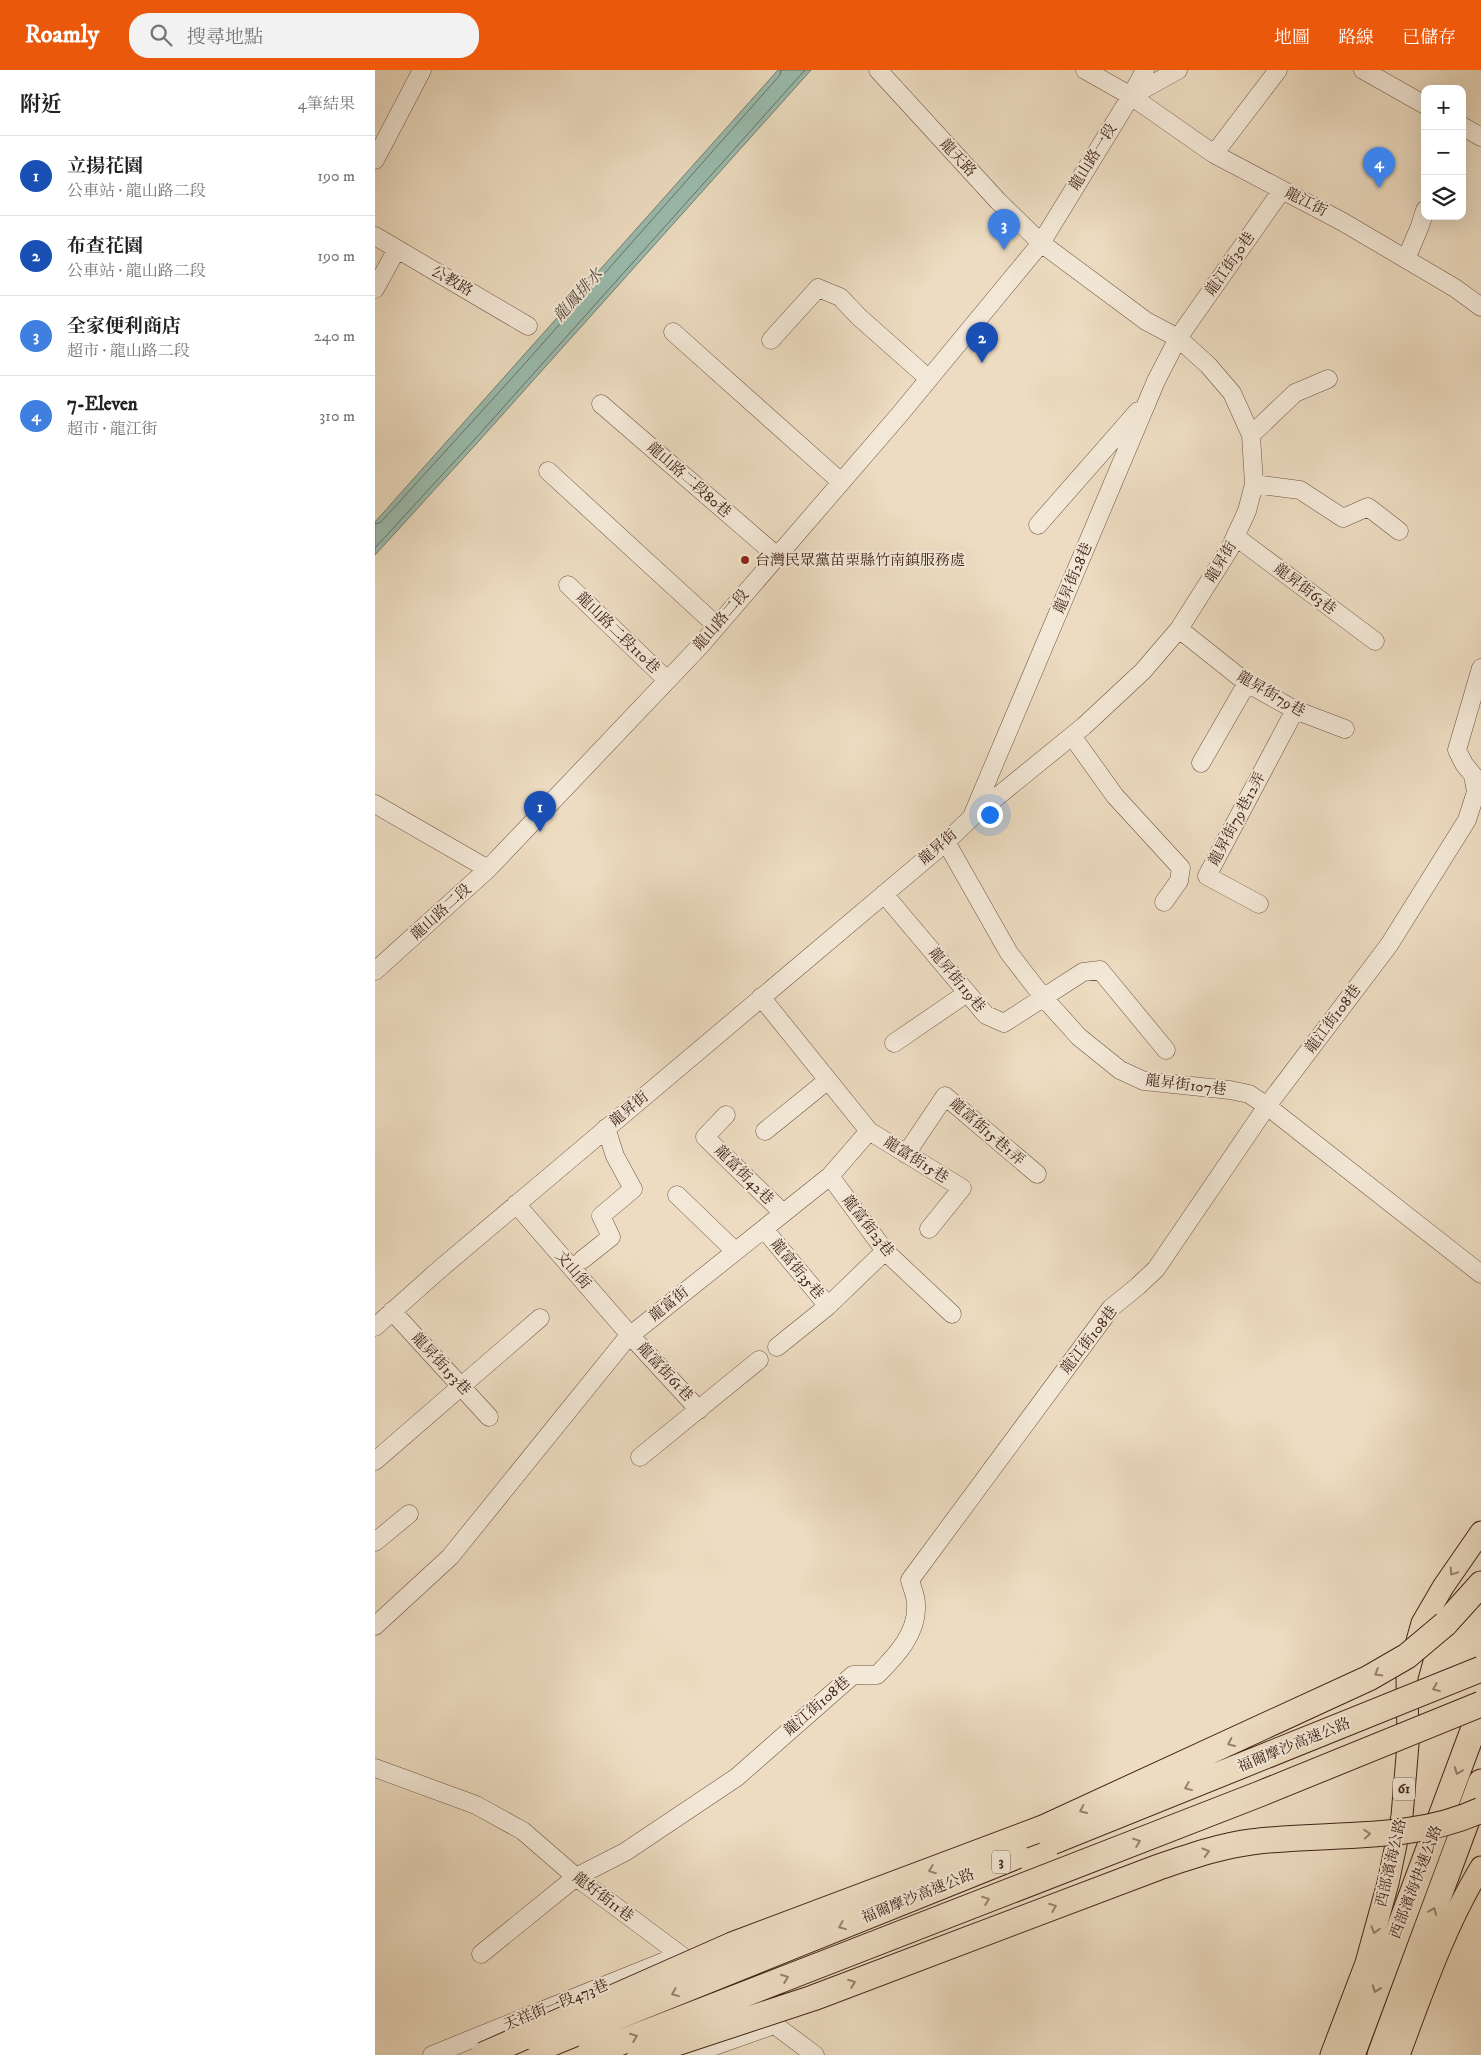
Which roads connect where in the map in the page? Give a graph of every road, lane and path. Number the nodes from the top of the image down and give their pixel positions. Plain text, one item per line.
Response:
1 (422, 70) edge
2 (878, 70) edge
3 (1085, 70) edge
4 (1145, 70) edge
5 (1178, 70) edge
6 (1278, 70) edge
7 (1363, 70) edge
8 (1131, 96) junction
9 (1421, 103) edge
10 (1466, 130) edge
11 (1481, 137) edge
12 (1214, 154) junction
13 (375, 160) edge
14 (1282, 190) junction
15 (1422, 220) edge
16 (375, 236) edge
17 (1041, 243) junction
18 (397, 249) junction
19 (1406, 259) junction
20 (375, 290) edge
21 (1481, 307) edge
22 (528, 326) dead end
23 (673, 332) dead end
24 (1178, 338) junction
25 (771, 340) dead end
26 (929, 379) junction
27 (1328, 379) dead end
28 (1149, 399) junction
29 (601, 404) dead end
30 (1251, 435) junction
31 (548, 471) dead end
32 (841, 482) junction
33 (1254, 484) junction
34 (1038, 525) dead end
35 (1399, 531) dead end
36 (1236, 537) junction
37 (777, 556) junction
38 (568, 585) dead end
39 (717, 626) junction
40 (1179, 629) junction
41 (1375, 641) dead end
42 (1481, 668) edge
43 (667, 680) junction
44 (1247, 683) junction
45 (1295, 710) junction
46 (1345, 729) dead end
47 (1072, 736) junction
48 (1201, 763) dead end
49 (375, 804) edge
50 (971, 818) junction
51 (945, 842) junction
52 (488, 869) junction
53 (884, 894) junction
54 (1163, 902) dead end
55 (1259, 904) dead end
56 (375, 972) edge
57 (967, 993) junction
58 (761, 997) junction
59 (1043, 997) junction
60 (894, 1043) dead end
61 (1166, 1050) dead end
62 (828, 1080) junction
63 (1267, 1106) junction
64 (727, 1115) dead end
65 (606, 1128) junction
66 (765, 1131) dead end
67 (869, 1131) junction
68 (906, 1154) junction
69 (1037, 1174) dead end
70 (830, 1176) junction
71 (677, 1195) dead end
72 (516, 1204) junction
73 (783, 1214) junction
74 (764, 1229) junction
75 (929, 1229) dead end
76 (735, 1252) junction
77 (885, 1252) junction
78 (582, 1260) dead end
79 (1481, 1274) edge
80 (828, 1306) junction
81 (392, 1311) junction
82 (952, 1314) dead end
83 (540, 1318) dead end
84 (375, 1326) edge
85 (630, 1335) junction
86 (777, 1347) dead end
87 (759, 1360) dead end
88 (462, 1387) junction
89 (699, 1410) junction
90 (489, 1417) dead end
91 (641, 1457) dead end
92 (375, 1461) edge
93 (409, 1514) dead end
94 (1481, 1532) edge
95 (375, 1542) edge
96 (1481, 1584) edge
97 (375, 1626) edge
98 (1481, 1669) edge
99 (1481, 1704) edge
100 (1481, 1709) edge
101 (375, 1768) edge
102 (1481, 1782) edge
103 (1481, 1810) edge
104 (1481, 1867) edge
105 (575, 1877) junction
106 (481, 1954) dead end
107 (681, 1955) junction
108 (775, 2025) junction
109 (432, 2055) edge
110 (483, 2055) edge
111 (522, 2055) edge
112 (588, 2055) edge
113 (641, 2055) edge
114 (689, 2055) edge
115 (815, 2055) edge
116 (1331, 2055) edge
117 (1351, 2055) edge
118 (1379, 2055) edge
119 (1399, 2055) edge

1 - 13 street
2 - 17 street, 龍天路
3 - 8 street, 龍江街
4 - 8 street, 龍山路一段
5 - 8 street
6 - 12 street
7 - 9 street
8 - 12 street, 龍江街
8 - 17 street, 龍山路一段
10 - 11 street
12 - 14 street, 龍江街
14 - 19 street, 龍江街
14 - 24 street, 龍江街30巷
15 - 19 street
16 - 18 street, 公教路
17 - 24 street, 龍昇街
17 - 26 street, 龍山路二段
18 - 20 street
18 - 22 street, 公教路
19 - 21 street, 龍江街
23 - 32 street
24 - 28 street, 龍昇街28巷
24 - 30 street, 龍昇街
25 - 26 street
26 - 32 street, 龍山路二段
27 - 30 street
28 - 34 street
28 - 50 street, 龍昇街28巷
29 - 37 street, 龍山路二段80巷
30 - 33 street, 龍昇街
31 - 39 street
32 - 37 street, 龍山路二段
33 - 35 street
33 - 36 street, 龍昇街
36 - 40 street, 龍昇街
36 - 41 street, 龍昇街63巷
37 - 39 street, 龍山路二段
38 - 43 street, 龍山路二段110巷
39 - 43 street, 龍山路二段
40 - 44 street, 龍昇街79巷
40 - 47 street, 龍昇街
42 - 63 street, 龍江街108巷
43 - 52 street, 龍山路二段
44 - 45 street, 龍昇街79巷
44 - 48 street
45 - 46 street, 龍昇街79巷
45 - 55 street, 龍昇街79巷12弄
47 - 50 street, 龍昇街
47 - 54 street
49 - 52 street
50 - 51 street, 龍昇街
51 - 53 street, 龍昇街
51 - 59 street, 龍昇街107巷
52 - 56 street, 龍山路二段
53 - 57 street, 龍昇街119巷
53 - 58 street, 龍昇街
57 - 59 street, 龍昇街119巷
57 - 60 street
58 - 62 street
58 - 65 street, 龍昇街
59 - 61 street
59 - 63 street, 龍昇街107巷
62 - 66 street
62 - 67 street
63 - 79 street, 龍昇街107巷
63 - 105 street, 龍江街108巷
64 - 73 street, 龍富街42巷
65 - 72 street, 龍昇街
65 - 78 street
67 - 68 street, 龍富街15巷
67 - 70 street, 龍富街
68 - 69 street, 龍富街15巷1弄
68 - 75 street, 龍富街15巷
70 - 73 street, 龍富街
70 - 77 street, 龍富街23巷
71 - 76 street
72 - 81 street, 龍昇街
72 - 85 street, 文山街
73 - 74 street, 龍富街
74 - 76 street, 龍富街
74 - 80 street, 龍富街35巷
76 - 85 street, 龍富街
77 - 80 street
77 - 82 street, 龍富街23巷
80 - 86 street, 龍富街35巷
81 - 84 street, 龍昇街
81 - 88 street, 龍昇街153巷
83 - 88 street
85 - 89 street, 龍富街61巷
85 - 97 street, 龍富街
87 - 89 street
88 - 90 street, 龍昇街153巷
88 - 92 street
89 - 91 street
93 - 95 street
94 -> 116 main road, 西部濱海公路 / 61
96 -> 110 highway, bridge
98 -> 111 highway, 福爾摩沙高速公路 / 3, bridge
112 -> 99 highway, 福爾摩沙高速公路 / 3, bridge
100 -> 117 highway, 西部濱海快速公路
101 - 105 street, 龍好街11巷
118 -> 102 highway, 西部濱海快速公路
113 -> 103 highway, bridge
104 - 119 main road
105 - 106 street
105 - 107 street, 龍好街11巷
107 - 108 street, 龍好街11巷
107 - 109 street, 天祥街一段473巷
108 - 114 street
108 - 115 street, 龍好街11巷

